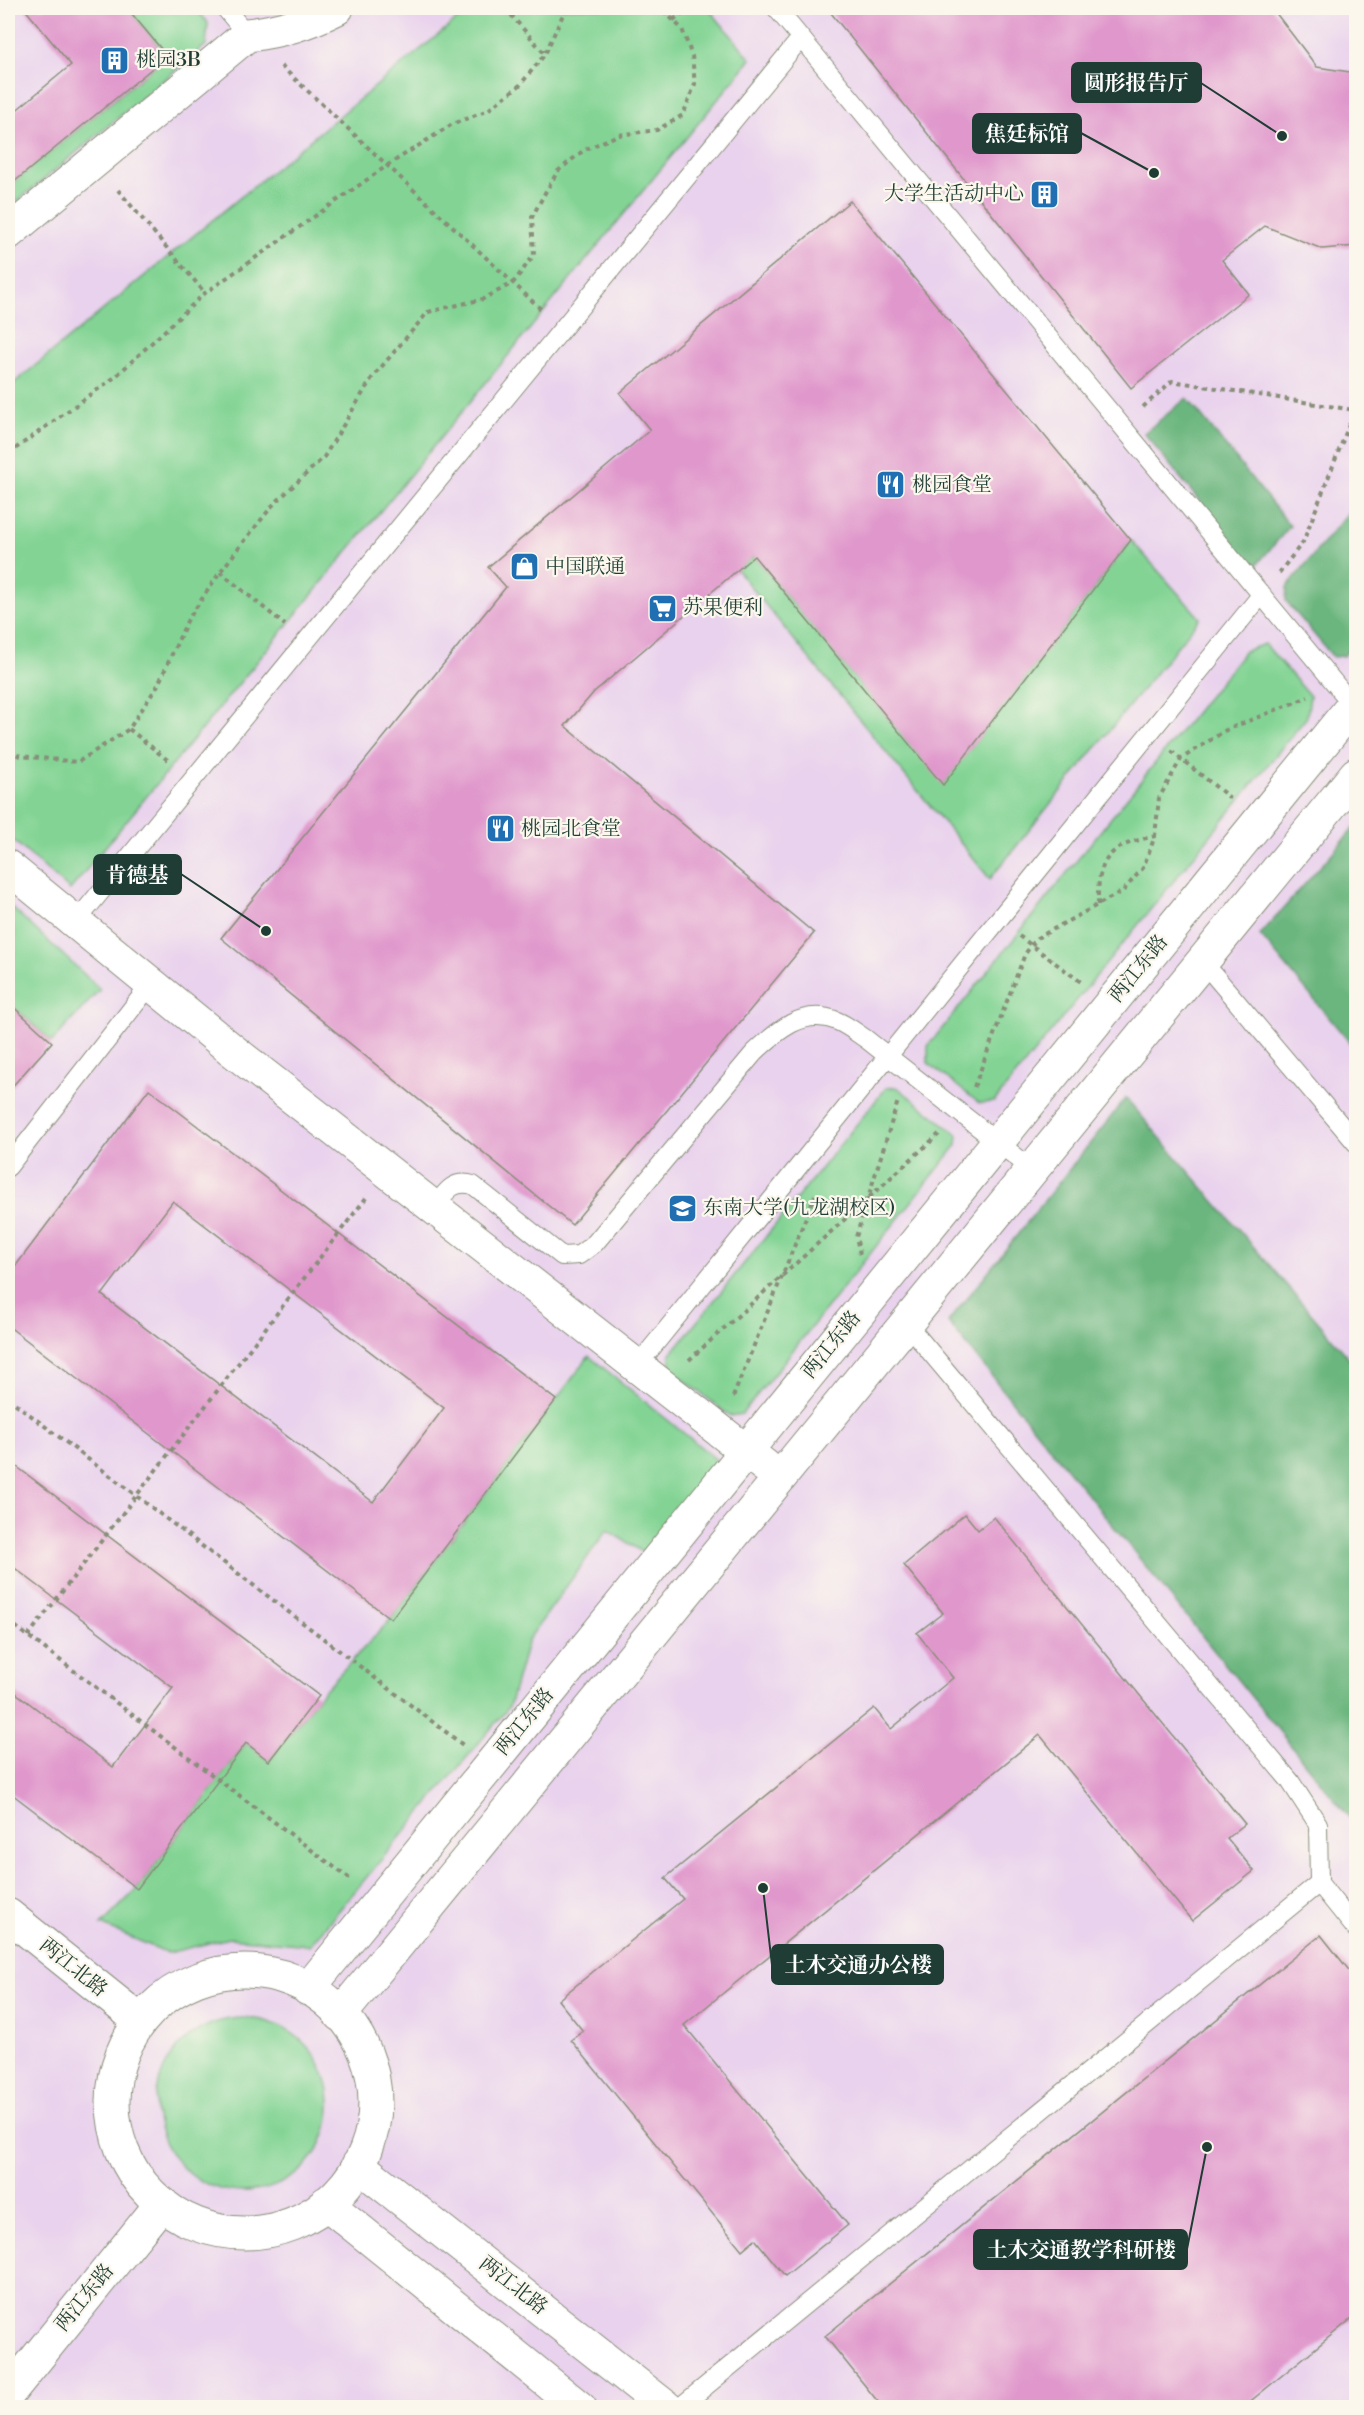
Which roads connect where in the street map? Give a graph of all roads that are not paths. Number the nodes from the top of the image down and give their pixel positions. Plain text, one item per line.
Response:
1 (225, 8) edge
2 (337, 8) edge
3 (776, 8) edge
4 (247, 35) junction
5 (801, 38) junction
6 (8, 233) edge
7 (1262, 594) junction
8 (1351, 700) edge
9 (1356, 774) edge
10 (8, 867) edge
11 (75, 923) junction
12 (1203, 962) junction
13 (151, 984) junction
14 (887, 1055) junction
15 (998, 1142) junction
16 (1356, 1143) edge
17 (8, 1167) edge
18 (1033, 1170) junction
19 (434, 1208) junction
20 (906, 1323) junction
21 (637, 1366) junction
22 (747, 1452) junction
23 (781, 1478) junction
24 (1319, 1883) junction
25 (8, 1915) edge
26 (1356, 1929) edge
27 (308, 1989) junction
28 (340, 2015) junction
29 (139, 2020) junction
30 (358, 2165) junction
31 (162, 2203) junction
32 (326, 2203) junction
33 (8, 2394) edge
34 (580, 2408) edge
35 (667, 2408) edge
36 (679, 2408) edge

1 - 4 lane
2 - 4 street
3 - 5 lane
4 - 6 street
5 - 7 lane
5 - 11 lane
7 - 8 lane
7 - 14 lane
8 - 15 street, 两江东路
9 - 12 street
10 - 11 street
11 - 13 street
12 - 16 lane
12 - 18 street
13 - 17 lane
13 - 19 street
14 - 15 lane
14 - 19 lane
14 - 21 lane
15 - 18 lane
15 - 22 street, 两江东路
18 - 20 street
19 - 21 street
20 - 23 street
20 - 24 lane
21 - 22 street
22 - 23 street
22 - 27 street, 两江东路
23 - 28 street
24 - 26 lane
24 - 36 lane
25 - 29 street, 两江北路
27 - 28 street
27 - 29 street
28 - 30 street
29 - 31 street
30 - 32 street
30 - 35 street, 两江北路
31 - 32 street
31 - 33 street, 两江东路
32 - 34 street

